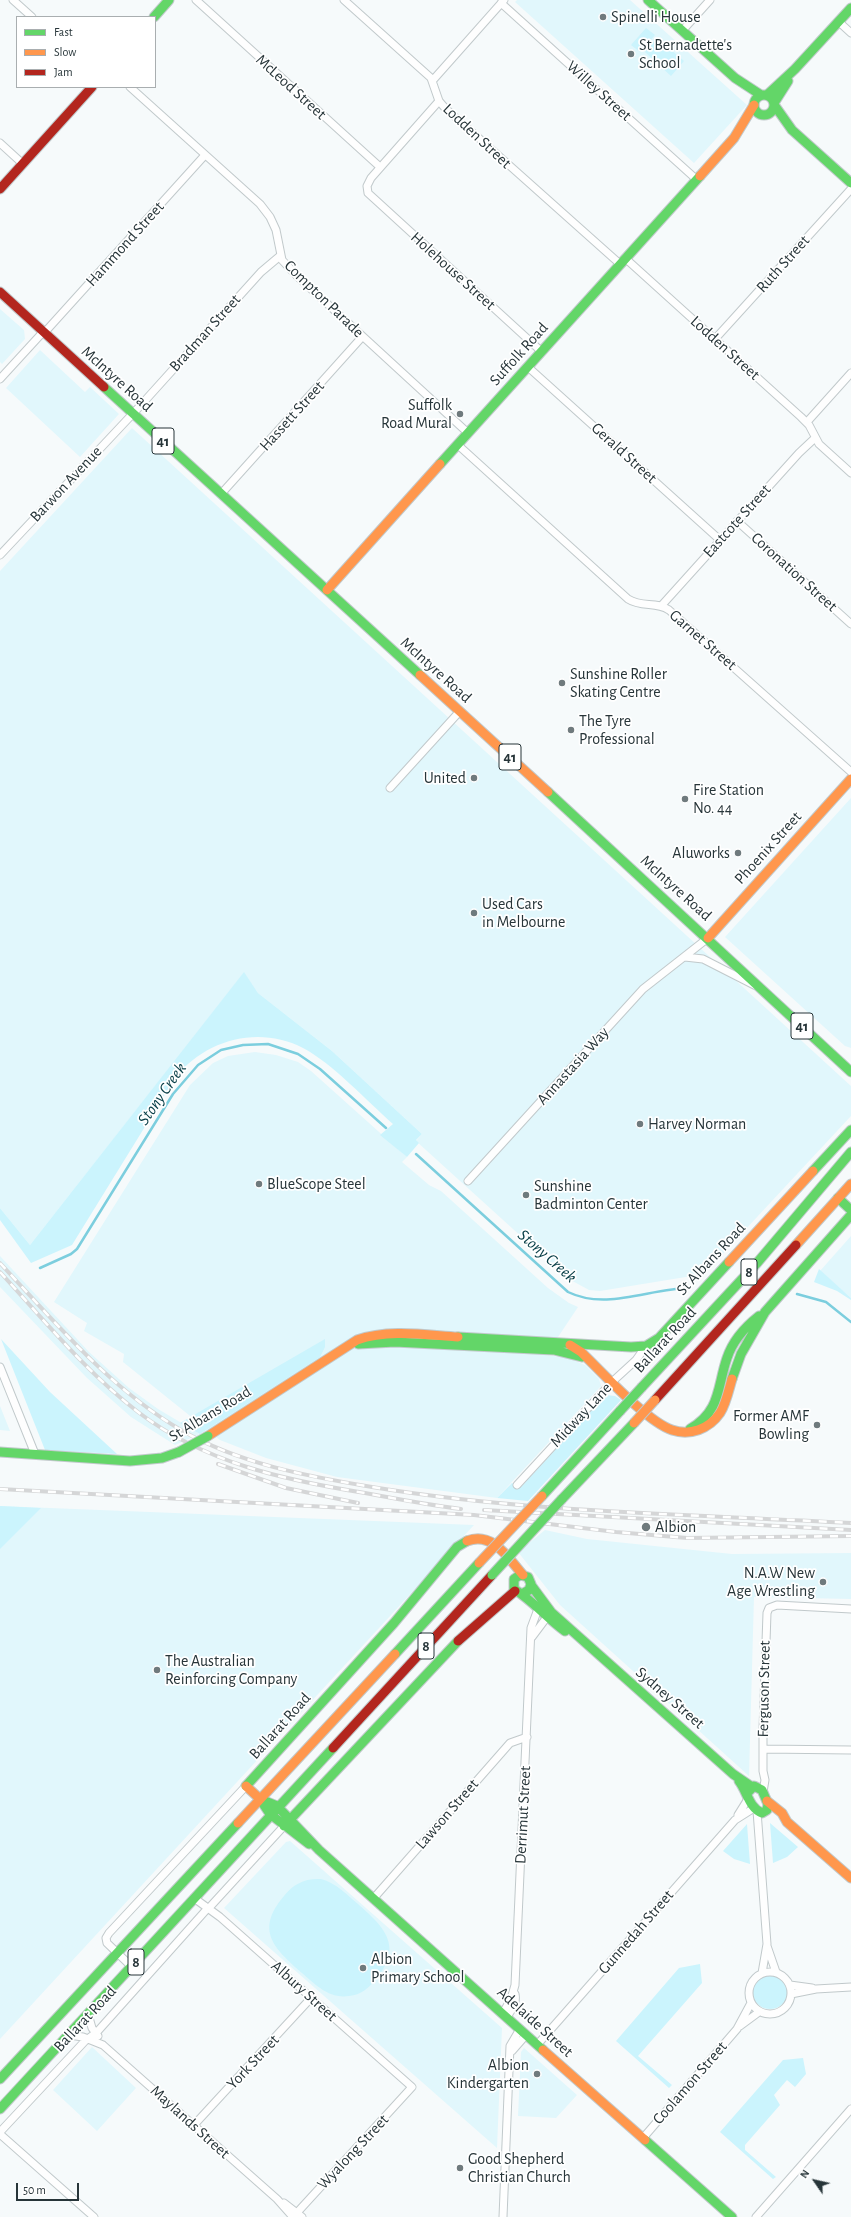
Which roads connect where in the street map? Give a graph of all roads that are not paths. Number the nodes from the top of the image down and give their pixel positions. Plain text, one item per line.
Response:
1 (13, 0) edge
2 (169, 0) edge
3 (191, 0) edge
4 (196, 0) edge
5 (344, 0) edge
6 (648, 0) edge
7 (710, 0) edge
8 (503, 2) edge
9 (201, 6) junction
10 (851, 8) edge
11 (31, 16) edge
12 (155, 16) edge
13 (839, 22) junction
14 (682, 31) junction
15 (851, 32) edge
16 (796, 69) junction
17 (432, 80) junction
18 (91, 88) edge
19 (131, 88) edge
20 (759, 99) junction
21 (439, 101) junction
22 (774, 104) junction
23 (764, 115) junction
24 (792, 130) junction
25 (734, 138) junction
26 (0, 143) edge
27 (205, 155) junction
28 (23, 164) junction
29 (380, 167) junction
30 (696, 179) junction
31 (851, 183) edge
32 (0, 189) edge
33 (851, 189) edge
34 (280, 256) junction
35 (622, 261) junction
36 (0, 292) edge
37 (44, 332) junction
38 (362, 337) junction
39 (715, 340) junction
40 (542, 352) junction
41 (528, 367) junction
42 (851, 373) edge
43 (0, 379) edge
44 (132, 413) junction
45 (806, 422) junction
46 (468, 433) junction
47 (815, 438) junction
48 (458, 444) junction
49 (851, 473) edge
50 (221, 494) junction
51 (737, 521) junction
52 (720, 540) junction
53 (0, 555) edge
54 (327, 590) junction
55 (662, 605) junction
56 (851, 624) edge
57 (460, 712) junction
58 (851, 772) edge
59 (851, 779) edge
60 (390, 788) dead end
61 (708, 938) junction
62 (685, 957) junction
63 (767, 993) junction
64 (838, 1059) junction
65 (851, 1061) edge
66 (851, 1072) edge
67 (851, 1130) edge
68 (851, 1152) edge
69 (468, 1182) dead end
70 (851, 1184) edge
71 (838, 1198) junction
72 (851, 1210) edge
73 (851, 1215) edge
74 (764, 1312) junction
75 (735, 1342) junction
76 (503, 1343) junction
77 (566, 1344) junction
78 (646, 1346) junction
79 (744, 1346) junction
80 (592, 1363) junction
81 (0, 1367) edge
82 (612, 1382) junction
83 (679, 1431) junction
84 (0, 1452) edge
85 (35, 1454) junction
86 (517, 1485) dead end
87 (523, 1575) junction
88 (531, 1585) junction
89 (518, 1593) junction
90 (851, 1608) edge
91 (538, 1610) junction
92 (549, 1615) junction
93 (531, 1639) junction
94 (526, 1737) junction
95 (764, 1749) junction
96 (851, 1750) edge
97 (246, 1786) junction
98 (753, 1791) junction
99 (260, 1799) junction
100 (767, 1801) junction
101 (277, 1806) junction
102 (760, 1811) junction
103 (270, 1814) junction
104 (292, 1820) junction
105 (735, 1820) junction
106 (787, 1822) junction
107 (284, 1826) junction
108 (319, 1850) junction
109 (851, 1878) edge
110 (194, 1898) junction
111 (373, 1899) junction
112 (208, 1909) junction
113 (767, 1944) junction
114 (117, 1954) junction
115 (132, 1967) junction
116 (776, 1972) junction
117 (762, 1973) junction
118 (790, 1985) junction
119 (851, 1986) edge
120 (816, 1989) junction
121 (791, 1994) junction
122 (311, 1998) junction
123 (751, 2004) junction
124 (759, 2012) junction
125 (88, 2014) junction
126 (505, 2015) junction
127 (737, 2028) junction
128 (523, 2032) junction
129 (95, 2033) junction
130 (69, 2035) junction
131 (88, 2039) junction
132 (103, 2045) junction
133 (537, 2045) junction
134 (0, 2080) edge
135 (412, 2087) joint
136 (0, 2109) edge
137 (851, 2109) edge
138 (194, 2125) junction
139 (0, 2133) edge
140 (643, 2138) junction
141 (296, 2216) edge
142 (94, 2217) edge
143 (503, 2217) edge
144 (732, 2217) edge
145 (756, 2217) edge

1 - 11 street
2 - 12 main road
3 - 9 street, McLeod Street
4 - 9 street, McLeod Street
5 - 17 street, Lodden Street
6 - 14 main road
7 - 14 street
8 - 17 street
8 - 30 street, Willey Street
9 - 29 street, McLeod Street
10 - 13 main road, Suffolk Road
13 - 15 street
13 - 16 main road, Suffolk Road
14 - 20 main road
16 - 20 main road, Suffolk Road
16 - 22 main road, Suffolk Road
17 - 21 street, Lodden Street
18 - 28 main road
19 - 27 street, Compton Parade
20 - 22 main road
20 - 23 main road
20 - 25 main road, Suffolk Road
21 - 29 street
21 - 35 street, Lodden Street
22 - 23 main road, Suffolk Road
22 - 24 main road
23 - 24 main road
23 - 25 main road, Suffolk Road
24 - 31 main road
25 - 30 main road, Suffolk Road
26 - 28 street
27 - 34 street, Compton Parade
27 - 37 street, Hammond Street
28 - 32 main road
29 - 40 street, Holehouse Street
30 - 35 main road, Suffolk Road
33 - 39 street, Ruth Street
34 - 38 street, Compton Parade
34 - 44 street, Bradman Street
35 - 39 street, Lodden Street
35 - 40 main road, Suffolk Road
36 - 37 main road, McIntyre Road / 41
37 - 43 street, Hammond Street
37 - 44 main road, McIntyre Road / 41
38 - 46 street, Compton Parade
38 - 50 street, Hassett Street
39 - 45 street, Lodden Street
40 - 41 main road, Suffolk Road
41 - 46 main road, Suffolk Road
41 - 52 street, Gerald Street
42 - 45 street
44 - 50 main road, McIntyre Road / 41
44 - 53 street, Barwon Avenue
45 - 47 street, Lodden Street
46 - 48 main road, Suffolk Road
47 - 49 street, Lodden Street
47 - 51 street, Eastcote Street
48 - 54 main road, Suffolk Road
48 - 55 street, Garnet Street
50 - 54 main road, McIntyre Road / 41
51 - 52 street, Eastcote Street
51 - 56 street, Coronation Street
52 - 55 street, Eastcote Street
54 - 57 main road, McIntyre Road / 41
55 - 58 street, Garnet Street
57 - 60 street
57 - 61 main road, McIntyre Road / 41
59 - 61 main road, Phoenix Street
61 - 62 street, Annastasia Way
61 - 63 main road, McIntyre Road / 41
62 - 63 street
62 - 69 street, Annastasia Way
63 - 64 main road, McIntyre Road / 41
64 - 65 main road
64 - 66 main road, McIntyre Road / 41
67 - 78 main road, St Albans Road
68 - 99 main road, Ballarat Road / 8, bridge
70 - 71 main road, Ballarat Road / 8
71 - 72 main road
71 - 101 main road, Ballarat Road / 8, bridge
73 - 74 main road, St Albans Road
74 - 75 main road, St Albans Road
74 - 79 main road, St Albans Road
75 - 79 main road
75 - 83 main road, St Albans Road
76 - 77 main road, St Albans Road
76 - 80 main road, St Albans Road
76 - 85 main road, St Albans Road, bridge
77 - 78 main road, St Albans Road
77 - 80 main road, St Albans Road
78 - 82 street, Midway Lane
79 - 83 main road, St Albans Road
80 - 82 main road, St Albans Road
81 - 85 street
82 - 83 main road, St Albans Road
82 - 86 street, Midway Lane
84 - 85 main road, St Albans Road
87 - 88 main road
87 - 89 main road
87 - 97 main road, Ballarat Road
88 - 89 main road
88 - 92 main road, Sydney Street
89 - 91 main road, Sydney Street
89 - 104 main road
90 - 95 street, Ferguson Street
91 - 92 main road, Sydney Street
91 - 93 street, Derrimut Street
92 - 93 street
92 - 98 main road, Sydney Street
93 - 94 street, Derrimut Street
94 - 111 street, Lawson Street
94 - 126 street, Derrimut Street
95 - 96 street
95 - 98 street, Ferguson Street
97 - 99 main road
97 - 114 street, Ballarat Road
98 - 100 main road, Sydney Street
98 - 102 main road, Sydney Street
98 - 105 street, Gunnedah Street
99 - 101 main road, Adelaide Street
99 - 103 main road, Adelaide Street
99 - 114 main road, Ballarat Road / 8
100 - 102 main road, Sydney Street
100 - 106 main road, Sydney Street
101 - 103 main road, Ballarat Road / 8
101 - 104 main road, Adelaide Street
102 - 105 street, Gunnedah Street
102 - 106 main road, Sydney Street
102 - 113 street
103 - 107 main road, Adelaide Street
103 - 110 main road, Ballarat Road / 8
104 - 107 main road
104 - 108 main road, Adelaide Street
105 - 133 street, Gunnedah Street
106 - 109 main road, Sydney Street
107 - 108 main road, Adelaide Street
107 - 112 street, Ballarat Road
108 - 111 main road, Adelaide Street
110 - 112 street, Albury Street
110 - 115 main road, Ballarat Road / 8
111 - 126 main road, Adelaide Street
112 - 122 street, Albury Street
112 - 129 street, Ballarat Road
113 - 116 street
113 - 117 street
114 - 115 street, Ballarat Road
114 - 134 main road, Ballarat Road / 8
115 - 125 main road, Ballarat Road / 8
116 - 117 street
116 - 118 street
117 - 123 street
118 - 120 street
118 - 121 street
119 - 120 street
120 - 121 street
121 - 124 street
122 - 135 street, Albury Street
122 - 138 street, York Street
123 - 124 street
123 - 127 street, Coolamon Street
124 - 127 street, Coolamon Street
125 - 129 street, Maylands Street
125 - 130 main road, Ballarat Road / 8
126 - 128 main road, Adelaide Street
127 - 140 street, Coolamon Street
128 - 133 main road, Adelaide Street
128 - 143 street
129 - 131 street, Ballarat Road
129 - 132 street, Maylands Street
130 - 131 street, Maylands Street
130 - 136 main road, Ballarat Road / 8
131 - 132 street, Maylands Street
131 - 139 street, Ballarat Road
132 - 138 street, Maylands Street
133 - 140 main road, Adelaide Street
135 - 141 street, Wyalong Street
137 - 145 street
138 - 141 street, Maylands Street
139 - 142 street
140 - 144 main road, Adelaide Street

